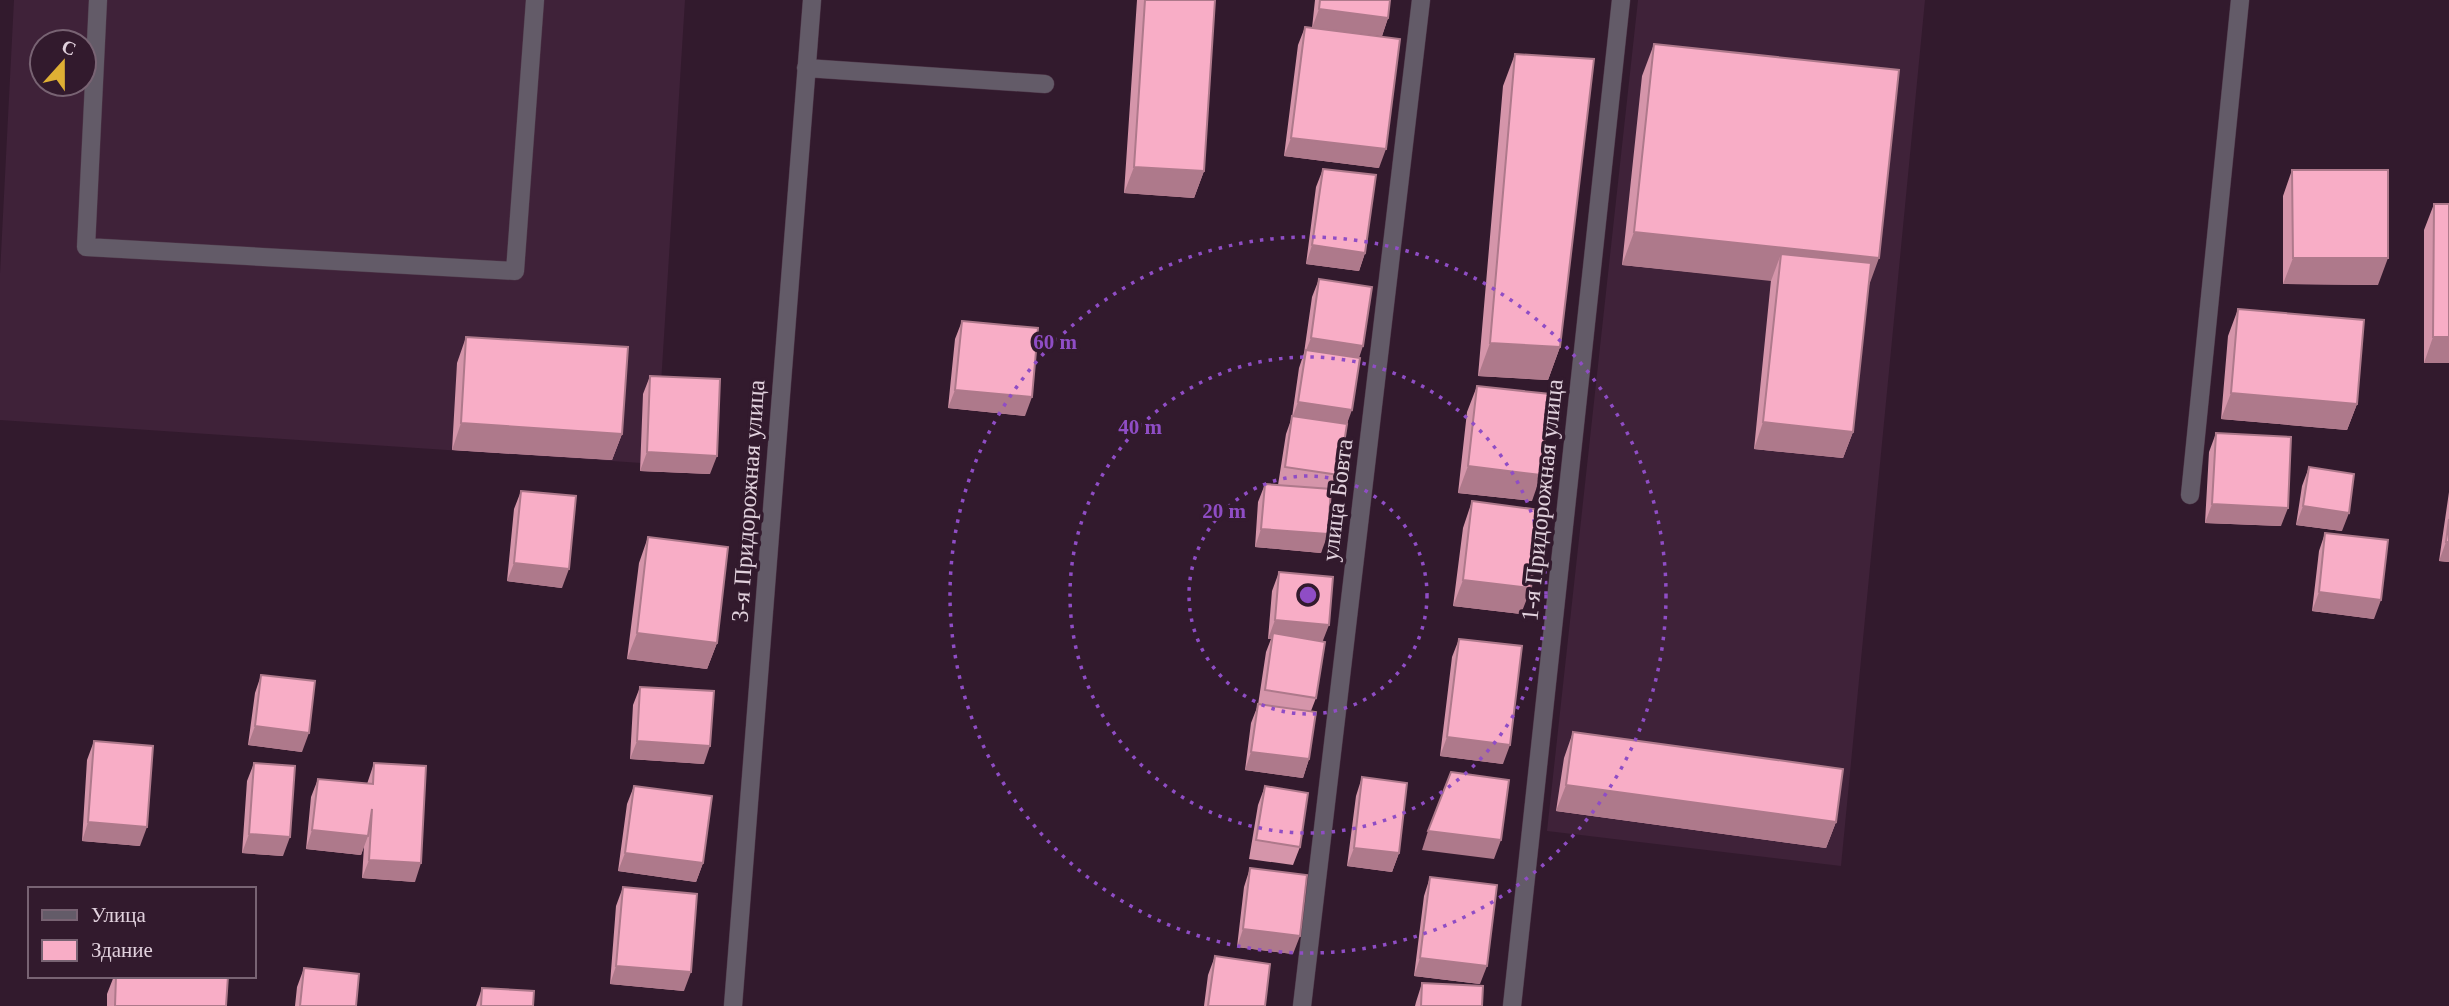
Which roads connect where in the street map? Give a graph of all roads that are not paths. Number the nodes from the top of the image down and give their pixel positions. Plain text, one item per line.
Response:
1 (98, 0) edge
2 (535, 0) edge
3 (812, 0) edge
4 (1421, 0) edge
5 (1621, 0) edge
6 (2240, 0) edge
7 (806, 68) junction
8 (1045, 84) dead end
9 (2190, 495) dead end
10 (733, 1006) edge
11 (1302, 1006) edge
12 (1512, 1006) edge

1 - 2 lane
3 - 7 lane, 3-я Придорожная улица
4 - 11 lane, улица Бовта
5 - 12 lane, 1-я Придорожная улица
6 - 9 lane
7 - 8 lane
7 - 10 lane, 3-я Придорожная улица

